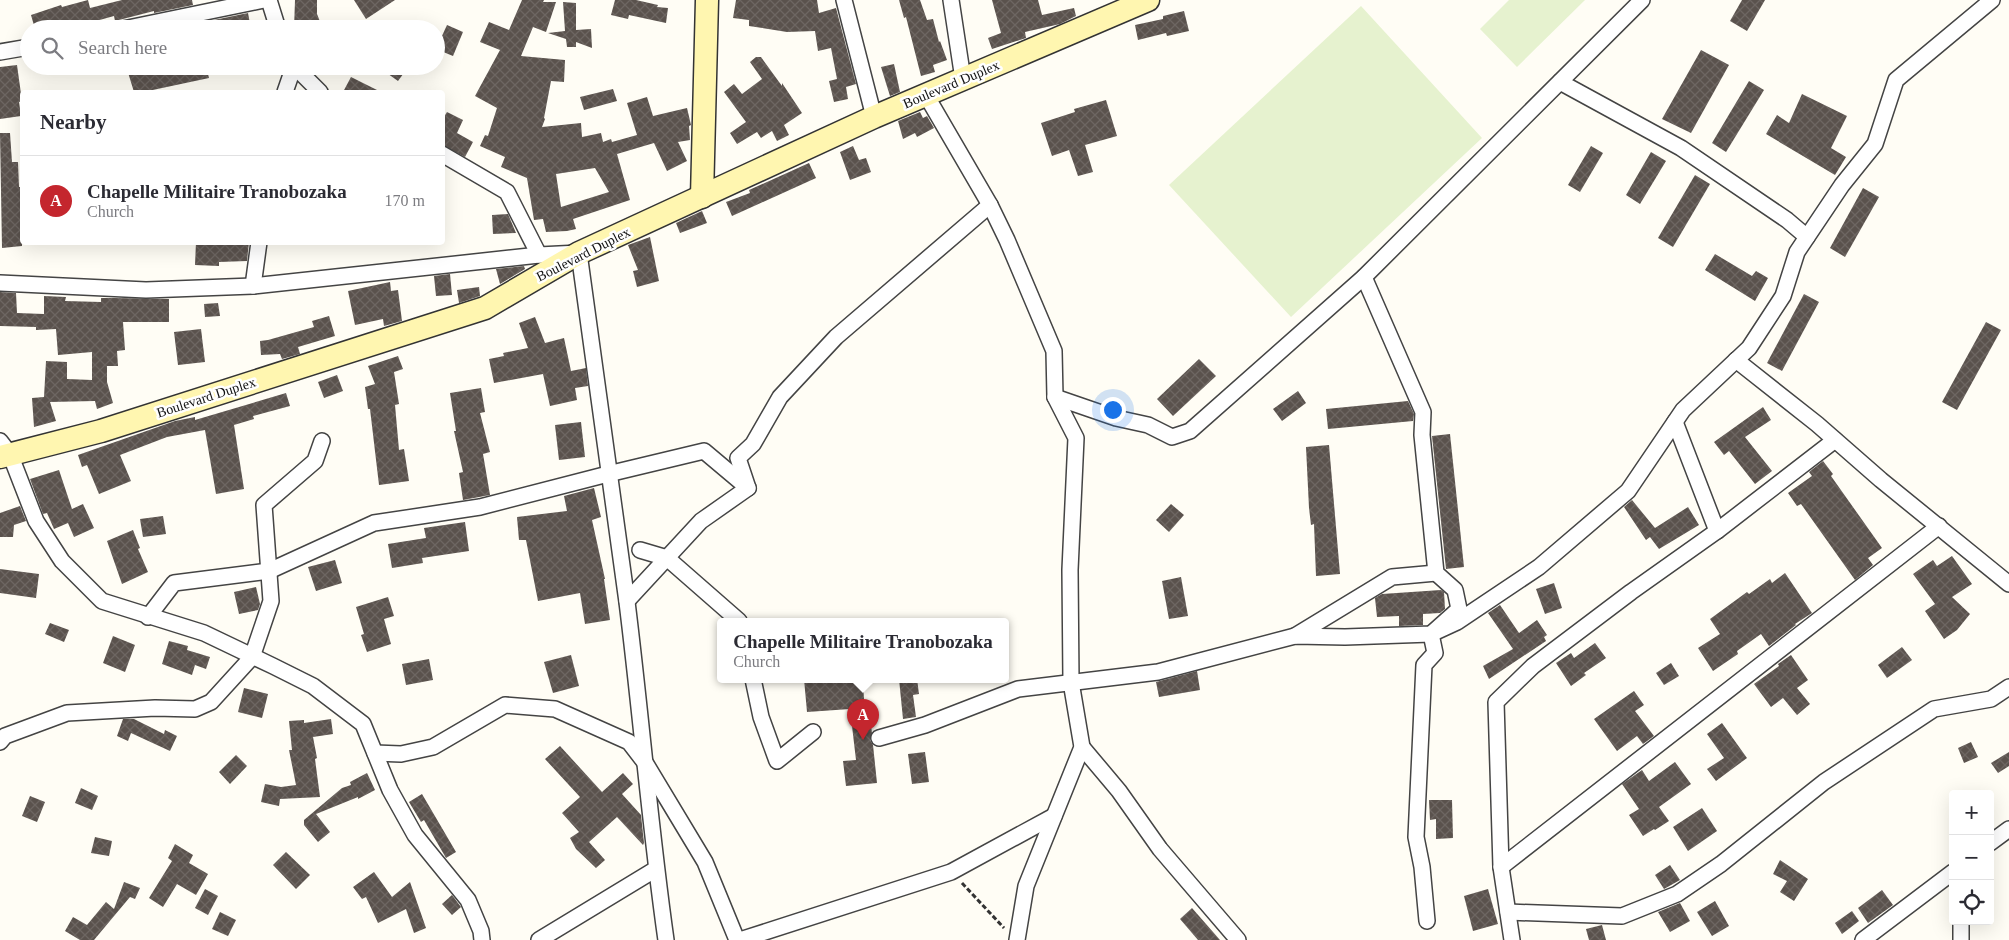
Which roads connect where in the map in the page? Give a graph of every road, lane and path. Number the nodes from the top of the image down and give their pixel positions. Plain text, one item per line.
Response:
1 (264, 0) edge
2 (270, 0) edge
3 (707, 0) edge
4 (844, 0) edge
5 (951, 0) edge
6 (1148, 0) edge
7 (1642, 0) edge
8 (1992, 0) edge
9 (1979, 7) edge
10 (167, 20) edge
11 (276, 20) edge
12 (20, 49) edge
13 (0, 52) edge
14 (291, 75) edge
15 (303, 75) edge
16 (963, 79) junction
17 (1560, 82) junction
18 (286, 90) edge
19 (318, 90) edge
20 (926, 95) junction
21 (874, 117) junction
22 (445, 156) edge
23 (702, 197) junction
24 (990, 205) junction
25 (1807, 237) junction
26 (259, 245) edge
27 (579, 253) junction
28 (539, 255) junction
29 (1364, 277) junction
30 (0, 283) edge
31 (253, 286) junction
32 (1736, 360) junction
33 (1055, 397) junction
34 (1675, 422) junction
35 (1835, 440) junction
36 (322, 441) dead end
37 (3, 451) edge
38 (608, 474) junction
39 (748, 488) junction
40 (1939, 526) junction
41 (1717, 531) junction
42 (640, 550) dead end
43 (667, 558) junction
44 (269, 571) junction
45 (1436, 572) junction
46 (2009, 584) edge
47 (627, 601) junction
48 (148, 616) junction
49 (736, 618) edge
50 (1431, 634) junction
51 (1295, 636) junction
52 (252, 656) junction
53 (1071, 682) junction
54 (754, 683) edge
55 (2009, 687) edge
56 (813, 732) dead end
57 (2, 737) edge
58 (879, 738) dead end
59 (1082, 747) junction
60 (375, 753) junction
61 (646, 764) junction
62 (1054, 816) junction
63 (2009, 829) edge
64 (1994, 840) edge
65 (1501, 867) junction
66 (656, 870) junction
67 (951, 872) junction
68 (1949, 875) edge
69 (1508, 912) junction
70 (1427, 921) dead end
71 (1961, 925) edge
72 (1013, 937) edge
73 (482, 940) edge
74 (539, 940) edge
75 (666, 940) edge
76 (739, 940) edge
77 (1238, 940) edge
78 (1512, 940) edge
79 (1863, 940) edge
80 (1961, 940) edge

1 - 10 street
2 - 11 street
3 - 23 street
4 - 21 street
5 - 16 street
6 - 16 street, Boulevard Duplex
7 - 17 street
8 - 9 street
9 - 25 street
12 - 13 street
14 - 18 street
15 - 19 street
16 - 20 street, Boulevard Duplex
17 - 25 street
17 - 29 street
20 - 21 street, Boulevard Duplex
20 - 24 street
21 - 23 street, Boulevard Duplex
22 - 28 street
23 - 27 street, Boulevard Duplex
24 - 33 street
24 - 39 street
25 - 32 street
26 - 31 street
27 - 28 street
27 - 37 street, Boulevard Duplex
27 - 38 street
28 - 31 street
29 - 33 street
29 - 45 street
30 - 31 street
32 - 34 street
32 - 35 street
33 - 53 street
34 - 41 street
34 - 50 street
35 - 40 street
35 - 41 street
36 - 44 street
37 - 48 street
38 - 39 street
38 - 44 street
38 - 47 street
39 - 43 street
40 - 46 street
40 - 65 street
41 - 65 street
42 - 43 street
43 - 47 street
43 - 49 street
44 - 48 street
44 - 52 street
45 - 50 street
45 - 51 street
47 - 61 street
48 - 52 street
50 - 51 street
50 - 70 street
51 - 53 street
52 - 57 street
52 - 60 street
53 - 58 street
53 - 59 street
54 - 56 street
55 - 69 street
59 - 62 street
59 - 77 street
60 - 61 street
60 - 73 street
61 - 66 street
61 - 76 street
62 - 67 street
62 - 72 street
63 - 64 street
65 - 69 street
66 - 74 street
66 - 75 street
67 - 72 path
67 - 76 street
68 - 79 street
69 - 78 street
71 - 80 street

